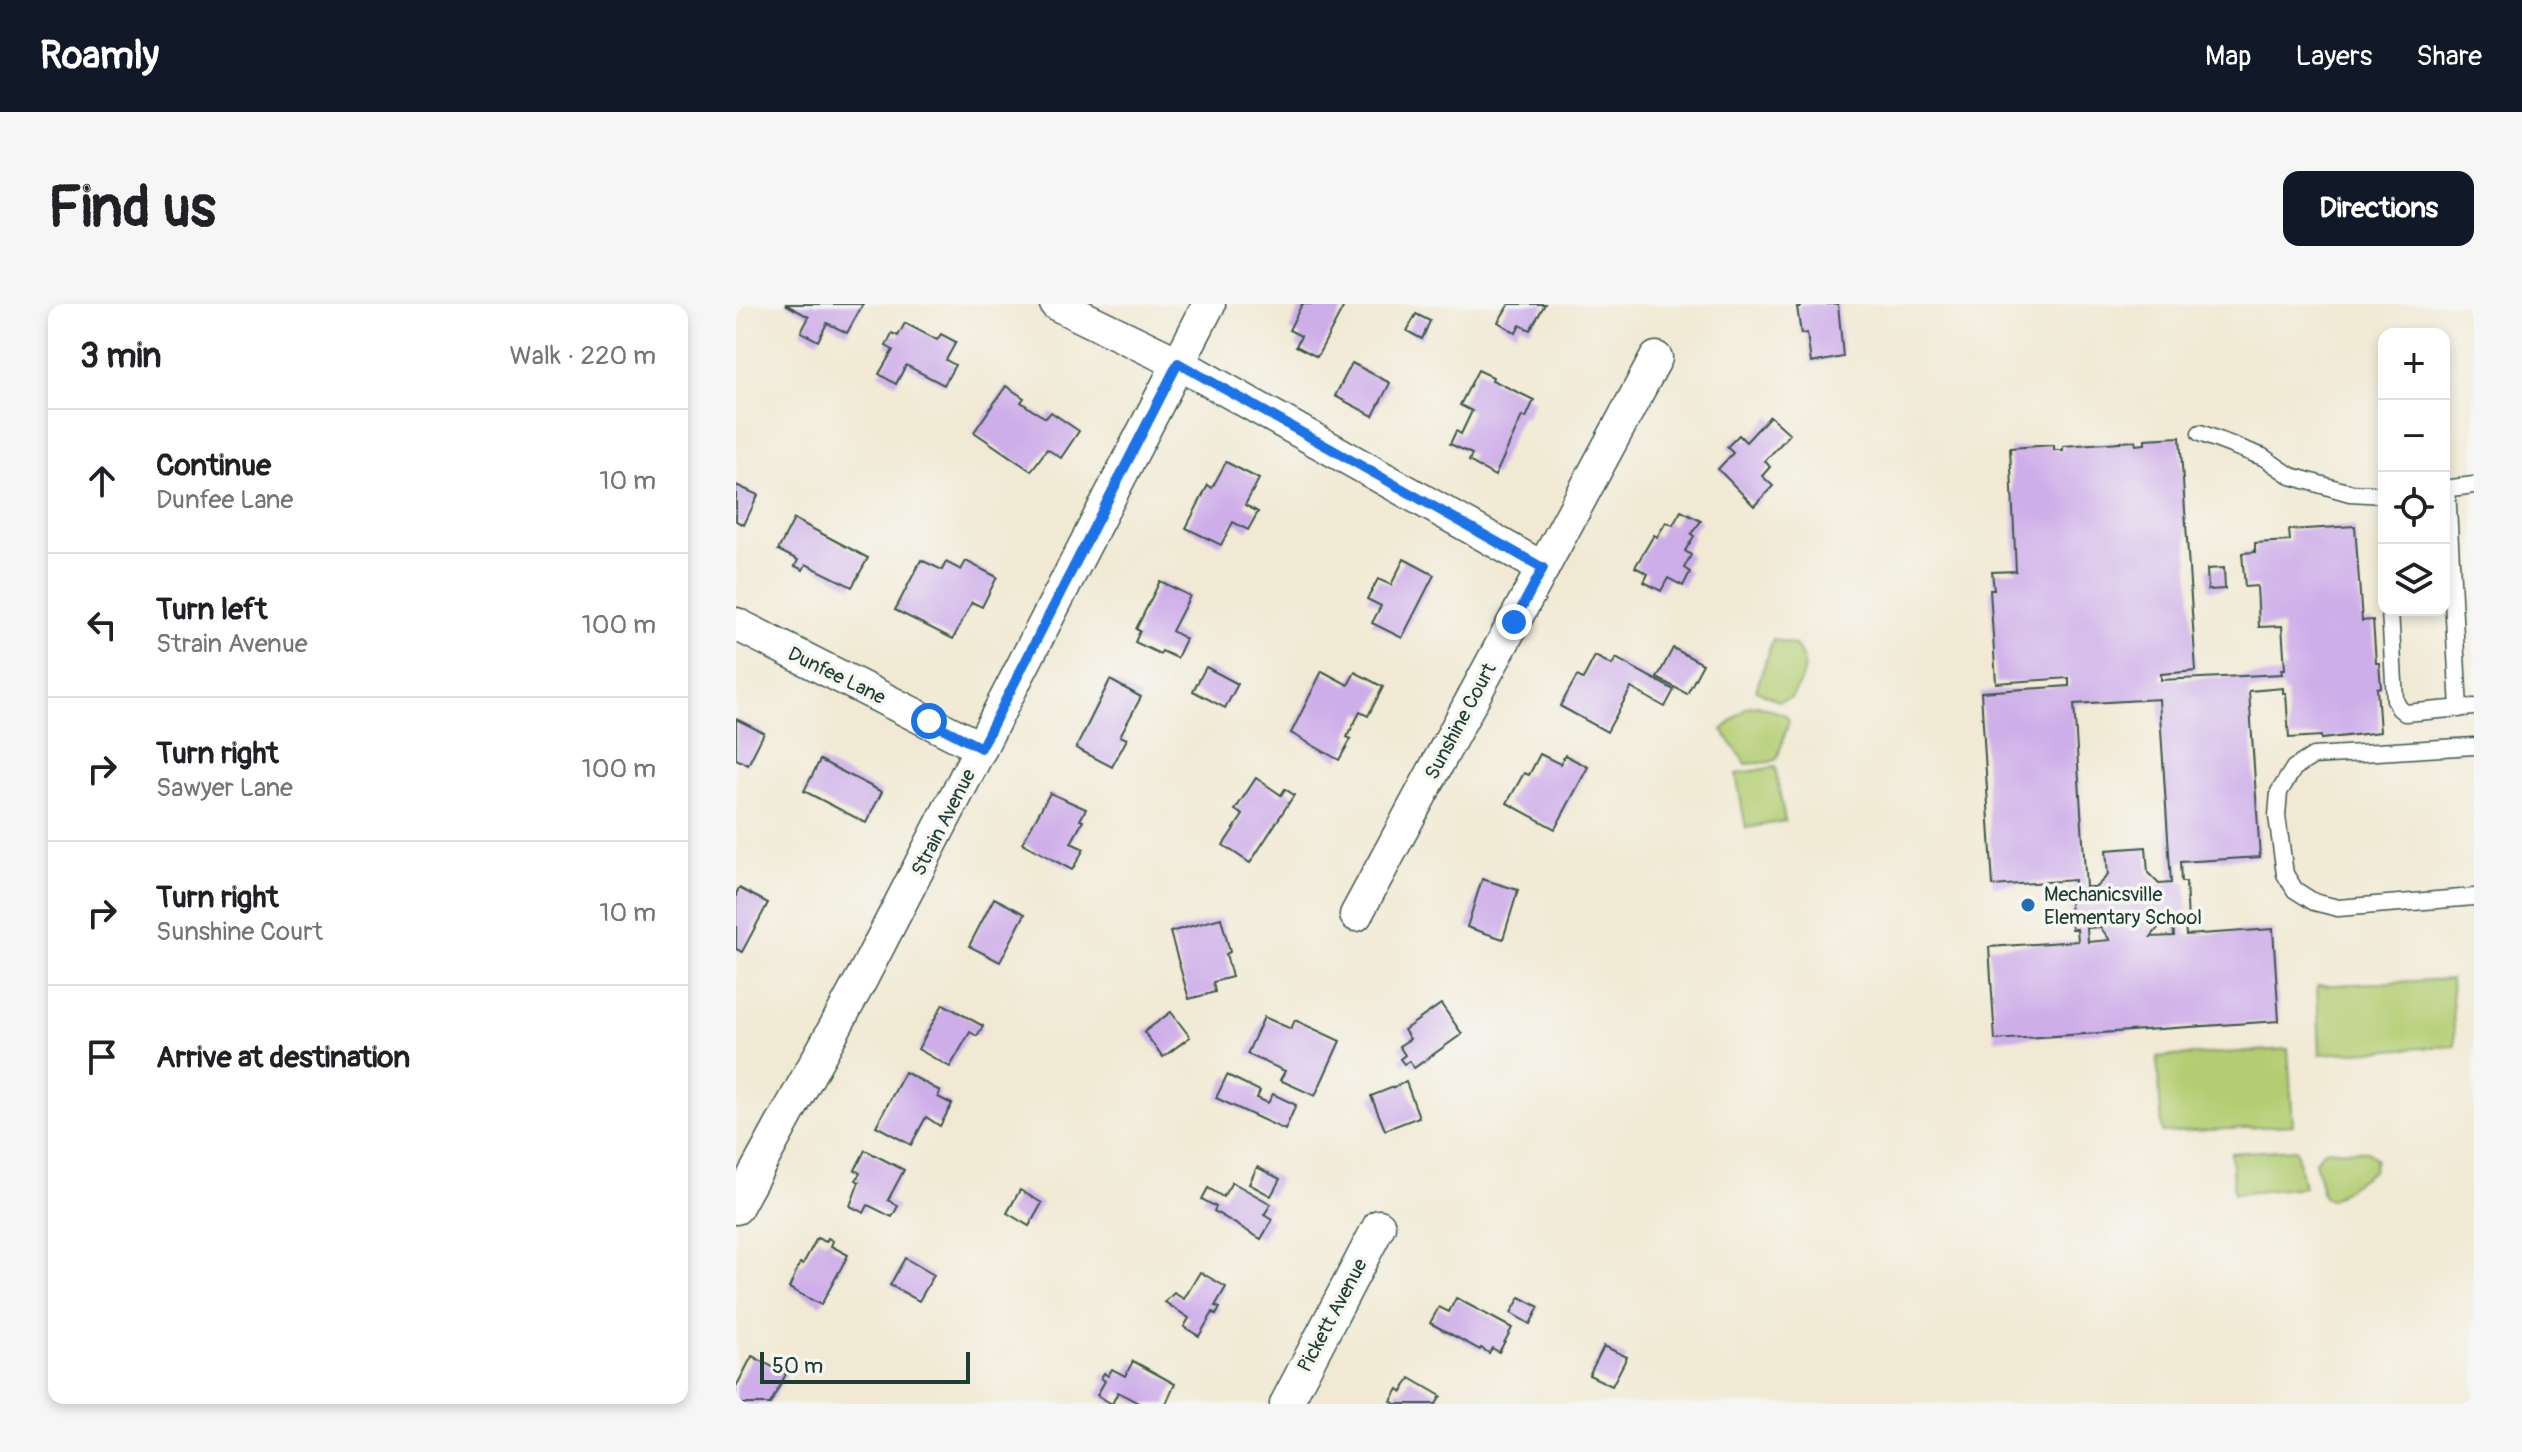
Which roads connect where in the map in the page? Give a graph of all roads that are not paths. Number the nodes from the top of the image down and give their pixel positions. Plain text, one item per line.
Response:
1 (1056, 304) edge
2 (1209, 304) edge
3 (1656, 358) dead end
4 (1178, 363) junction
5 (2200, 433) dead end
6 (2474, 485) edge
7 (2450, 488) edge
8 (2378, 495) edge
9 (2450, 541) edge
10 (1543, 568) junction
11 (2390, 616) edge
12 (736, 624) edge
13 (2466, 708) edge
14 (2474, 746) edge
15 (981, 748) junction
16 (2474, 897) edge
17 (1356, 915) dead end
18 (736, 1208) edge
19 (1379, 1226) dead end
20 (1286, 1404) edge

1 - 4 street
2 - 4 street, Strain Avenue
3 - 10 street, Sunshine Court
4 - 10 street
4 - 15 street, Strain Avenue
5 - 8 lane
6 - 7 lane
9 - 13 lane
10 - 17 street, Sunshine Court
11 - 13 lane
12 - 15 street, Dunfee Lane
14 - 16 lane
15 - 18 street, Strain Avenue
19 - 20 street, Pickett Avenue

